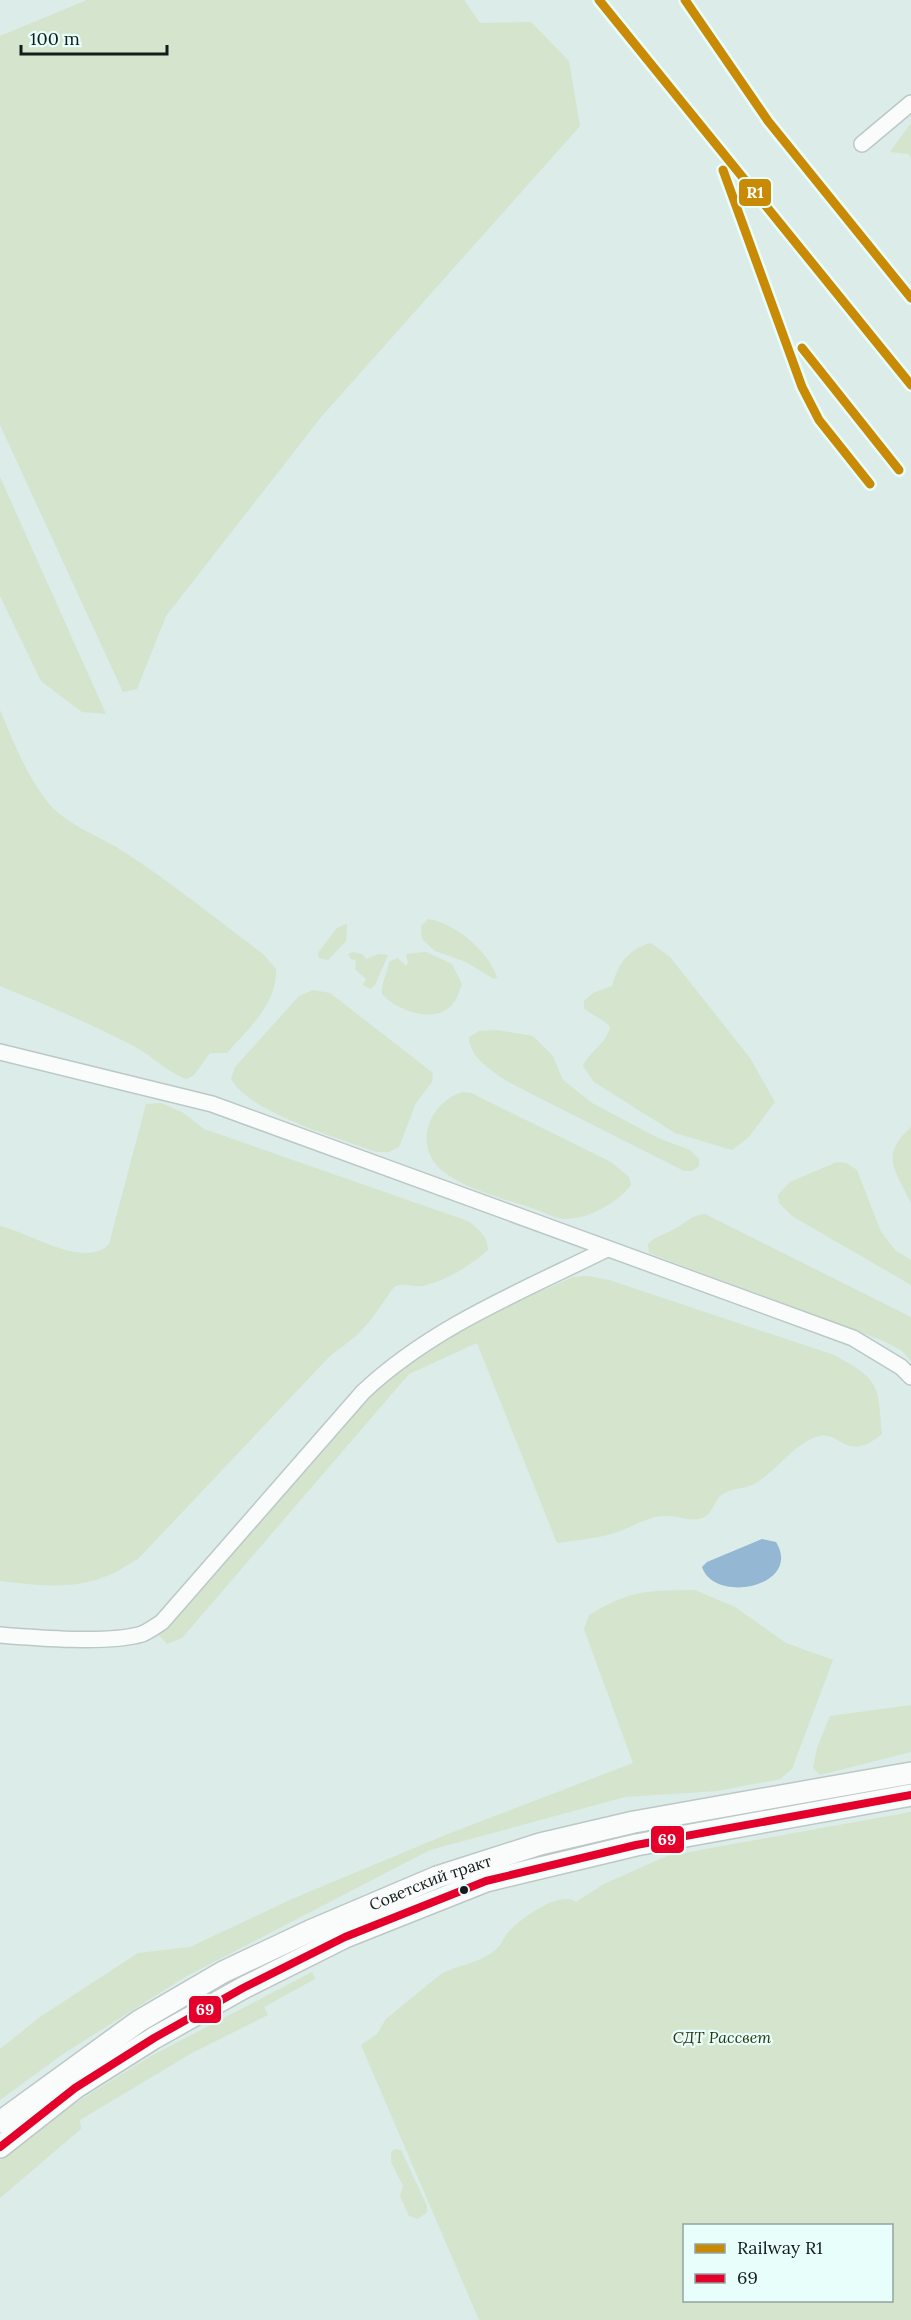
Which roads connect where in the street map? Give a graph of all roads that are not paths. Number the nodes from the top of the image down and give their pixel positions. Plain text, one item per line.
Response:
1 (911, 103) edge
2 (862, 144) dead end
3 (0, 1052) edge
4 (607, 1249) junction
5 (911, 1377) edge
6 (0, 1635) edge
7 (911, 1773) edge
8 (911, 1795) edge
9 (0, 2122) edge
10 (0, 2147) edge

1 - 2 street
3 - 4 street
4 - 5 street
4 - 6 street
7 - 9 highway, Советский тракт
8 - 10 highway, Советский тракт

